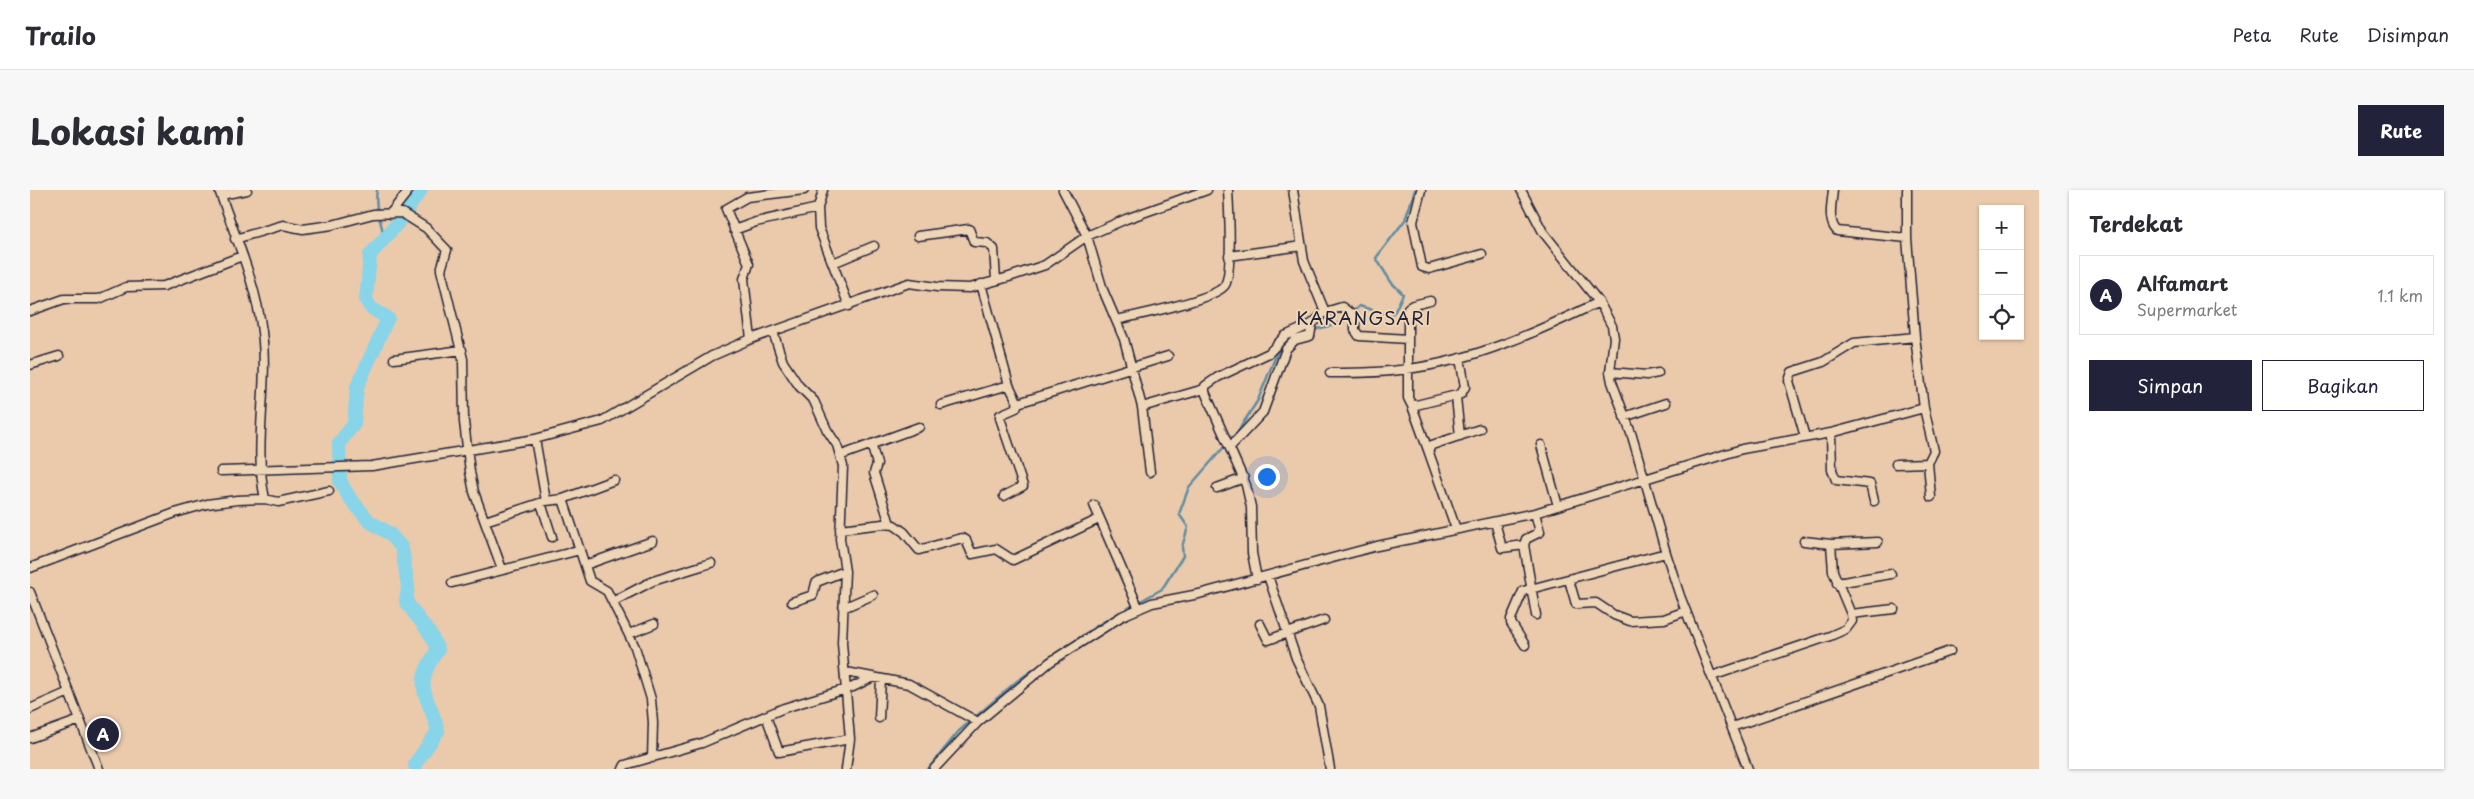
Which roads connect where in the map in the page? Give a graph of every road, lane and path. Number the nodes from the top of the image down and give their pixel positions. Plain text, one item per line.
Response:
1 (247, 190) edge
2 (409, 190) edge
3 (804, 190) edge
4 (823, 190) edge
5 (1063, 190) edge
6 (1207, 190) edge
7 (1228, 190) edge
8 (1293, 190) edge
9 (1422, 190) edge
10 (1521, 190) edge
11 (1834, 190) edge
12 (1907, 190) edge
13 (220, 192) edge
14 (818, 208) junction
15 (388, 214) junction
16 (734, 230) junction
17 (918, 236) dead end
18 (1087, 236) junction
19 (1907, 238) junction
20 (235, 239) junction
21 (874, 246) dead end
22 (1302, 246) junction
23 (1482, 254) dead end
24 (242, 256) junction
25 (1229, 256) junction
26 (833, 263) junction
27 (996, 280) junction
28 (981, 284) junction
29 (1430, 301) dead end
30 (1599, 302) junction
31 (849, 306) junction
32 (30, 311) edge
33 (1325, 312) junction
34 (1116, 320) junction
35 (773, 332) junction
36 (1915, 337) junction
37 (751, 339) junction
38 (1408, 339) junction
39 (1288, 340) junction
40 (462, 350) junction
41 (59, 356) dead end
42 (1168, 356) dead end
43 (1460, 358) junction
44 (394, 359) dead end
45 (30, 365) edge
46 (1132, 369) junction
47 (1409, 369) junction
48 (1610, 372) junction
49 (1330, 373) dead end
50 (1658, 373) dead end
51 (1009, 385) junction
52 (1204, 389) junction
53 (1456, 397) junction
54 (1018, 403) junction
55 (1666, 403) dead end
56 (942, 405) dead end
57 (1412, 406) junction
58 (1142, 407) junction
59 (1924, 408) junction
60 (1624, 417) junction
61 (918, 427) dead end
62 (1480, 429) dead end
63 (1831, 433) junction
64 (1460, 436) junction
65 (1805, 437) junction
66 (535, 439) junction
67 (872, 444) junction
68 (1230, 444) junction
69 (1541, 445) dead end
70 (466, 449) junction
71 (1428, 450) junction
72 (842, 455) junction
73 (1928, 463) junction
74 (1896, 464) dead end
75 (221, 471) dead end
76 (262, 471) junction
77 (1150, 472) dead end
78 (1244, 478) junction
79 (1646, 478) junction
80 (614, 480) dead end
81 (1217, 488) dead end
82 (329, 491) dead end
83 (1004, 496) dead end
84 (1931, 497) dead end
85 (265, 499) junction
86 (563, 499) junction
87 (1874, 501) dead end
88 (544, 502) junction
89 (1094, 505) dead end
90 (1558, 506) junction
91 (1534, 513) junction
92 (1099, 519) junction
93 (485, 521) junction
94 (1495, 522) junction
95 (890, 524) junction
96 (840, 529) junction
97 (1456, 529) junction
98 (552, 537) dead end
99 (653, 541) dead end
100 (1804, 541) dead end
101 (1878, 542) dead end
102 (1524, 544) junction
103 (1831, 544) junction
104 (580, 550) junction
105 (1666, 553) junction
106 (711, 563) dead end
107 (585, 565) junction
108 (30, 568) edge
109 (502, 569) junction
110 (845, 571) junction
111 (1891, 574) dead end
112 (1268, 576) junction
113 (1257, 579) junction
114 (1569, 580) junction
115 (452, 583) dead end
116 (1837, 583) junction
117 (1531, 589) junction
118 (30, 592) edge
119 (873, 596) dead end
120 (614, 601) junction
121 (792, 602) dead end
122 (1137, 605) junction
123 (843, 608) junction
124 (1894, 608) dead end
125 (1686, 611) junction
126 (1851, 614) junction
127 (1536, 615) dead end
128 (1324, 620) dead end
129 (654, 624) dead end
130 (1260, 624) dead end
131 (1287, 632) junction
132 (629, 634) junction
133 (1525, 645) dead end
134 (1950, 651) dead end
135 (846, 672) junction
136 (1712, 676) junction
137 (872, 677) junction
138 (881, 679) junction
139 (847, 689) junction
140 (69, 692) junction
141 (30, 709) edge
142 (766, 716) junction
143 (879, 718) dead end
144 (974, 719) junction
145 (80, 720) junction
146 (1732, 727) junction
147 (30, 738) edge
148 (850, 739) junction
149 (652, 758) junction
150 (99, 769) edge
151 (623, 769) edge
152 (846, 769) edge
153 (934, 769) edge
154 (1330, 769) edge
155 (1748, 769) edge

1 - 13 street
2 - 15 street
3 - 16 street
4 - 14 street
5 - 18 street
6 - 18 street
7 - 25 street
8 - 22 street
9 - 23 street
10 - 30 street
11 - 19 street
12 - 19 street
13 - 20 street
14 - 16 street
14 - 26 street
15 - 20 street
15 - 40 street
16 - 37 street
17 - 27 street
18 - 27 street
18 - 34 street
19 - 36 street
20 - 24 street
21 - 26 street
22 - 25 street
22 - 33 street
24 - 32 street
24 - 76 street
25 - 34 street
26 - 31 street
27 - 28 street
28 - 31 street
28 - 51 street
29 - 38 street
30 - 43 street
30 - 48 street
31 - 35 street
33 - 38 street
33 - 39 street
34 - 46 street
35 - 37 street
35 - 72 street
36 - 59 street
36 - 65 street
37 - 66 street
38 - 47 street
39 - 52 street
39 - 68 street
40 - 44 street
40 - 70 street
41 - 45 street
42 - 46 street
43 - 47 street
43 - 53 street
46 - 54 street
46 - 58 street
47 - 49 street
47 - 57 street
48 - 50 street
48 - 60 street
51 - 54 street
51 - 56 street
52 - 58 street
52 - 68 street
53 - 57 street
53 - 64 street
54 - 83 street
55 - 60 street
57 - 71 street
58 - 77 street
59 - 63 street
59 - 73 street
60 - 79 street
61 - 67 street
62 - 64 street
63 - 65 street
63 - 87 street
64 - 71 street
65 - 79 street
66 - 70 street
66 - 88 street
67 - 72 street
67 - 95 street
68 - 78 street
69 - 90 street
70 - 76 street
70 - 93 street
71 - 97 street
72 - 96 street
73 - 74 street
73 - 84 street
75 - 76 street
76 - 85 street
78 - 81 street
78 - 113 street
79 - 90 street
79 - 105 street
80 - 86 street
82 - 85 street
85 - 108 street
86 - 88 street
86 - 104 street
88 - 93 street
88 - 98 street
89 - 92 street
90 - 91 street
91 - 94 street
91 - 102 street
92 - 95 street
92 - 122 street
93 - 109 street
94 - 97 street
94 - 102 street
95 - 96 street
96 - 110 street
97 - 112 street
99 - 107 street
100 - 103 street
101 - 103 street
102 - 117 street
103 - 116 street
104 - 107 street
104 - 109 street
105 - 114 street
105 - 125 street
106 - 120 street
107 - 120 street
109 - 115 street
110 - 121 street
110 - 123 street
111 - 116 street
112 - 113 street
112 - 131 street
113 - 122 street
114 - 117 street
114 - 125 street
116 - 126 street
117 - 127 street
117 - 133 street
118 - 140 street
119 - 123 street
120 - 132 street
122 - 144 street
123 - 135 street
124 - 126 street
125 - 136 street
126 - 136 street
128 - 131 street
129 - 132 street
130 - 131 street
131 - 154 street
132 - 149 street
134 - 146 street
135 - 137 street
135 - 139 street
136 - 146 street
137 - 138 street
137 - 139 street
138 - 143 street
138 - 144 street
139 - 142 street
139 - 148 street
140 - 141 street
140 - 145 street
142 - 148 street
142 - 149 street
144 - 153 street
145 - 147 street
145 - 150 street
146 - 155 street
148 - 152 street
149 - 151 street

